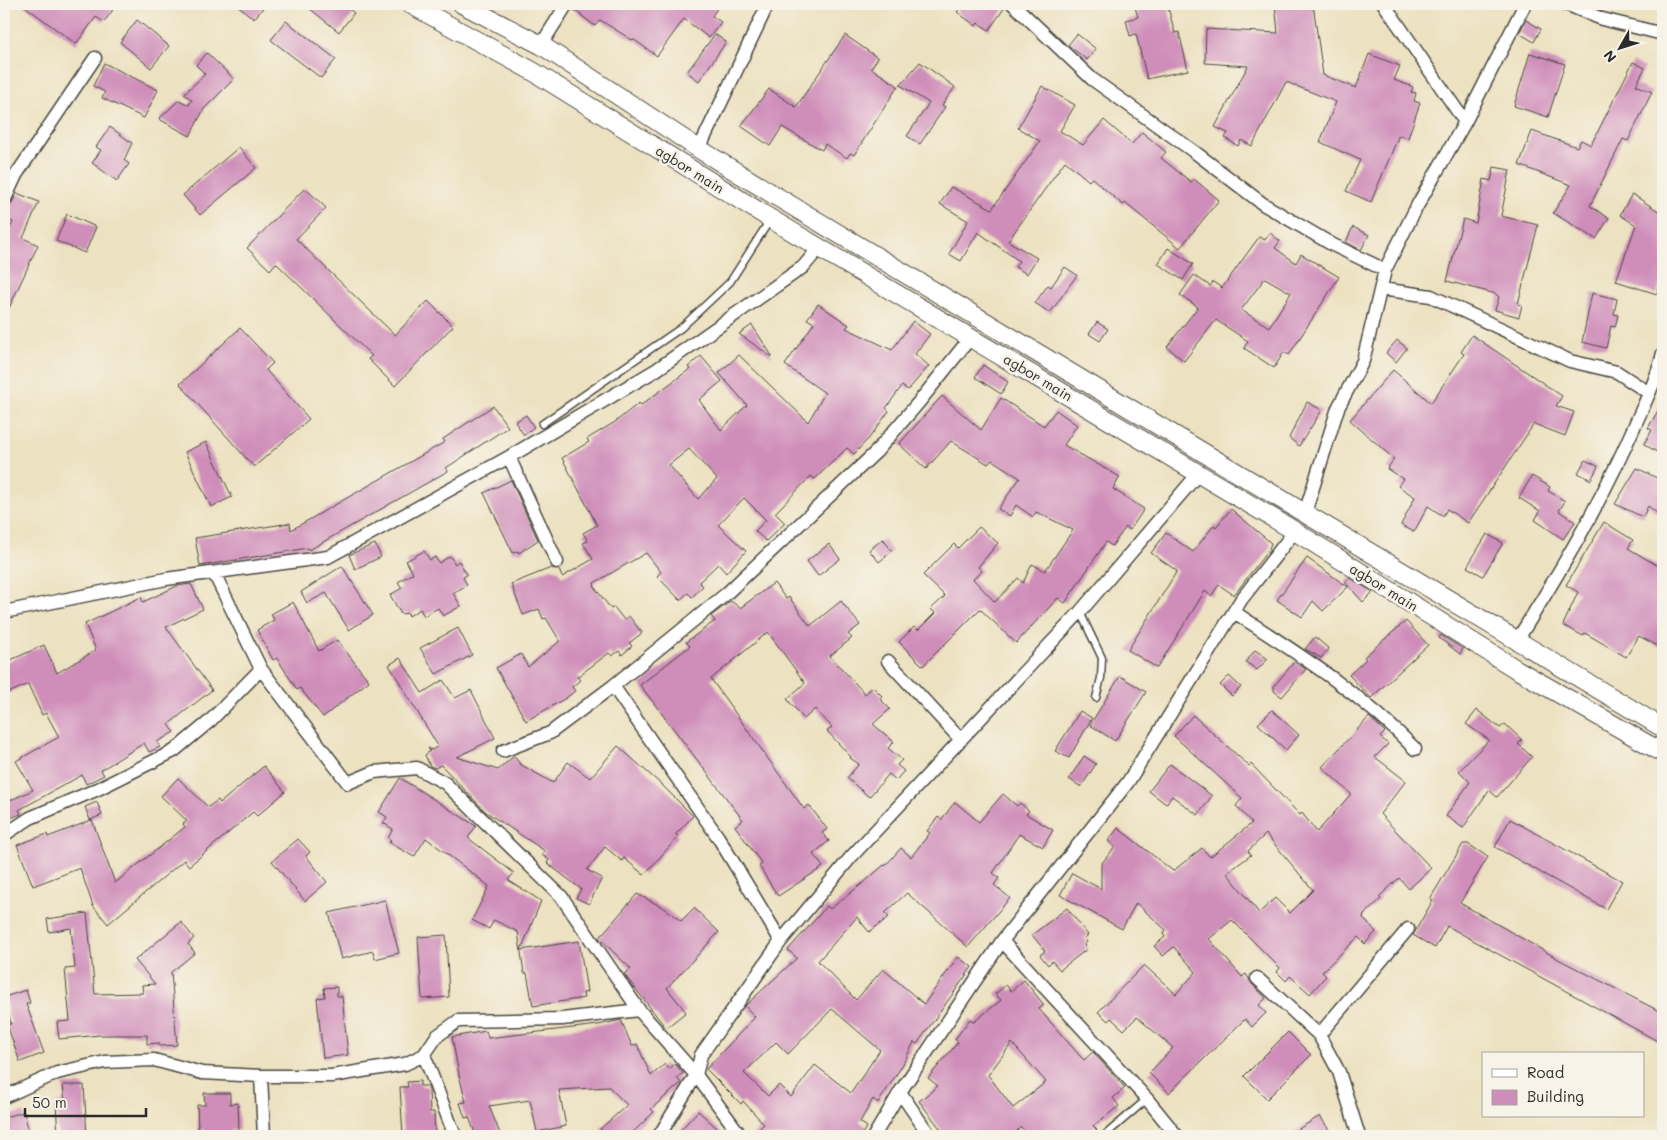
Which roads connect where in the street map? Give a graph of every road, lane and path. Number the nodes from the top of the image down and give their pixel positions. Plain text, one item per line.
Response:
1 (410, 4) edge
2 (462, 4) edge
3 (567, 4) edge
4 (768, 4) edge
5 (1013, 4) edge
6 (1384, 4) edge
7 (1525, 4) edge
8 (1566, 4) edge
9 (1663, 34) edge
10 (541, 45) junction
11 (94, 58) dead end
12 (1465, 122) junction
13 (699, 149) junction
14 (4, 201) edge
15 (771, 219) junction
16 (820, 247) junction
17 (1386, 270) junction
18 (1381, 289) junction
19 (971, 337) junction
20 (1663, 353) edge
21 (1649, 393) junction
22 (1128, 405) junction
23 (542, 424) dead end
24 (1116, 424) junction
25 (508, 457) junction
26 (1198, 474) junction
27 (1305, 513) junction
28 (1294, 532) junction
29 (556, 562) dead end
30 (214, 573) junction
31 (4, 612) edge
32 (1080, 612) junction
33 (1234, 612) junction
34 (1516, 642) junction
35 (888, 661) dead end
36 (260, 669) junction
37 (614, 686) junction
38 (1096, 698) dead end
39 (1663, 728) edge
40 (961, 740) junction
41 (1414, 749) dead end
42 (503, 751) dead end
43 (1663, 753) edge
44 (4, 835) edge
45 (1408, 929) dead end
46 (781, 941) junction
47 (1002, 941) junction
48 (1257, 978) dead end
49 (639, 1010) junction
50 (1319, 1035) junction
51 (424, 1055) junction
52 (696, 1075) junction
53 (261, 1076) junction
54 (900, 1092) junction
55 (4, 1097) edge
56 (1147, 1099) junction
57 (264, 1136) edge
58 (455, 1136) edge
59 (659, 1136) edge
60 (741, 1136) edge
61 (874, 1136) edge
62 (930, 1136) edge
63 (1104, 1136) edge
64 (1177, 1136) edge
65 (1359, 1136) edge

1 - 15 main road, agbor main
2 - 10 main road, agbor main
3 - 10 street
4 - 13 street
5 - 17 street
6 - 12 street
7 - 12 street
8 - 9 street
10 - 13 main road, agbor main
11 - 14 street
12 - 17 street
13 - 22 main road, agbor main
15 - 16 main road, agbor main
15 - 23 lane
16 - 19 main road, agbor main
16 - 25 street
17 - 18 street
18 - 21 street
18 - 27 street
19 - 24 main road, agbor main
19 - 37 street
20 - 21 street
21 - 34 street
22 - 24 main road
22 - 27 main road, agbor main
24 - 26 main road, agbor main
25 - 29 street
25 - 30 street
26 - 28 main road, agbor main
26 - 32 street
27 - 34 main road, agbor main
28 - 33 street
28 - 43 main road, agbor main
30 - 31 street
30 - 36 street
32 - 38 lane
32 - 40 street
33 - 41 street
33 - 47 street
34 - 39 main road, agbor main
35 - 40 street
36 - 44 street
36 - 49 street
37 - 42 street
37 - 46 street
40 - 46 street
45 - 50 street
46 - 52 street
47 - 54 street
47 - 56 street
48 - 50 street
49 - 51 street
49 - 52 street
50 - 65 street
51 - 53 street
51 - 58 street
52 - 59 street
52 - 60 street
53 - 55 street
53 - 57 street
54 - 61 street
54 - 62 street
56 - 63 lane
56 - 64 street

